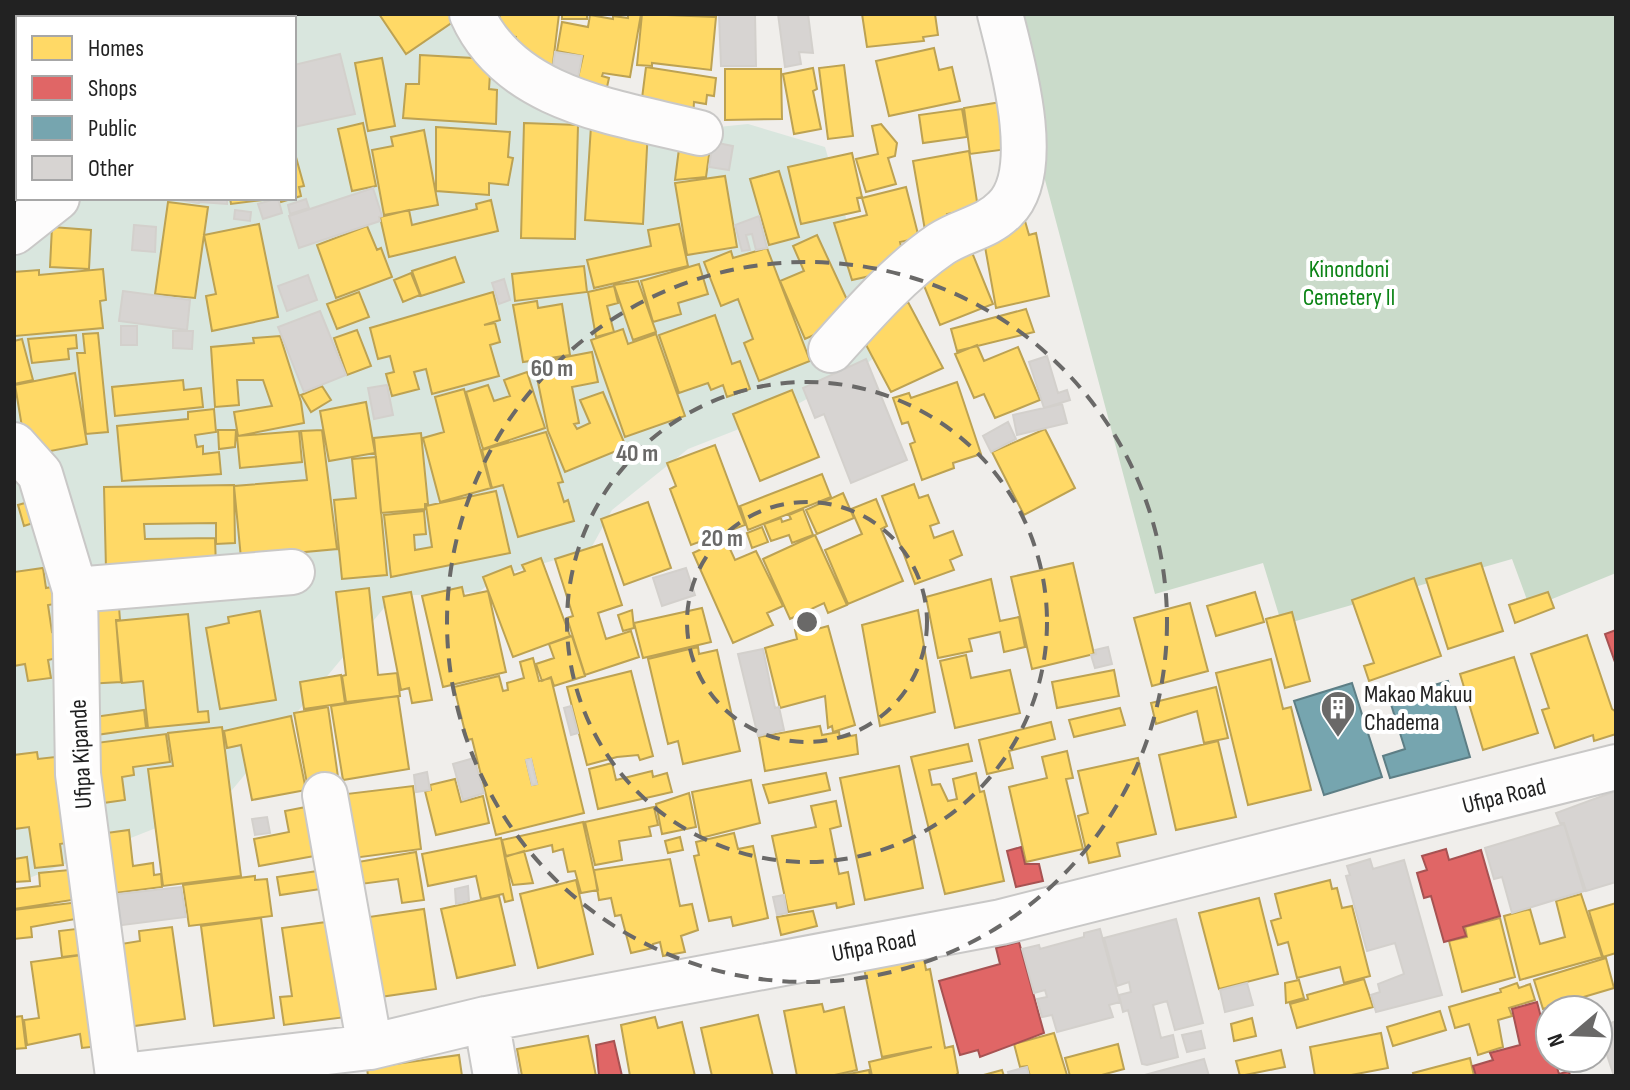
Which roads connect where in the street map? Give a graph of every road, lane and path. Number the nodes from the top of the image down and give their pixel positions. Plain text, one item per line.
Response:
1 (472, 14) edge
2 (1000, 14) edge
3 (700, 133) dead end
4 (54, 200) edge
5 (14, 232) edge
6 (831, 350) dead end
7 (14, 445) edge
8 (292, 572) dead end
9 (75, 590) junction
10 (1616, 767) edge
11 (325, 795) dead end
12 (486, 1019) junction
13 (370, 1047) junction
14 (120, 1076) edge
15 (496, 1076) edge

1 - 3 street
2 - 6 street
4 - 5 street
7 - 9 street, Ufipa Kipande
8 - 9 street
9 - 14 street, Ufipa Kipande
10 - 12 street, Ufipa Road
11 - 13 street
12 - 13 street, Ufipa Road
12 - 15 street
13 - 14 street, Ufipa Road

